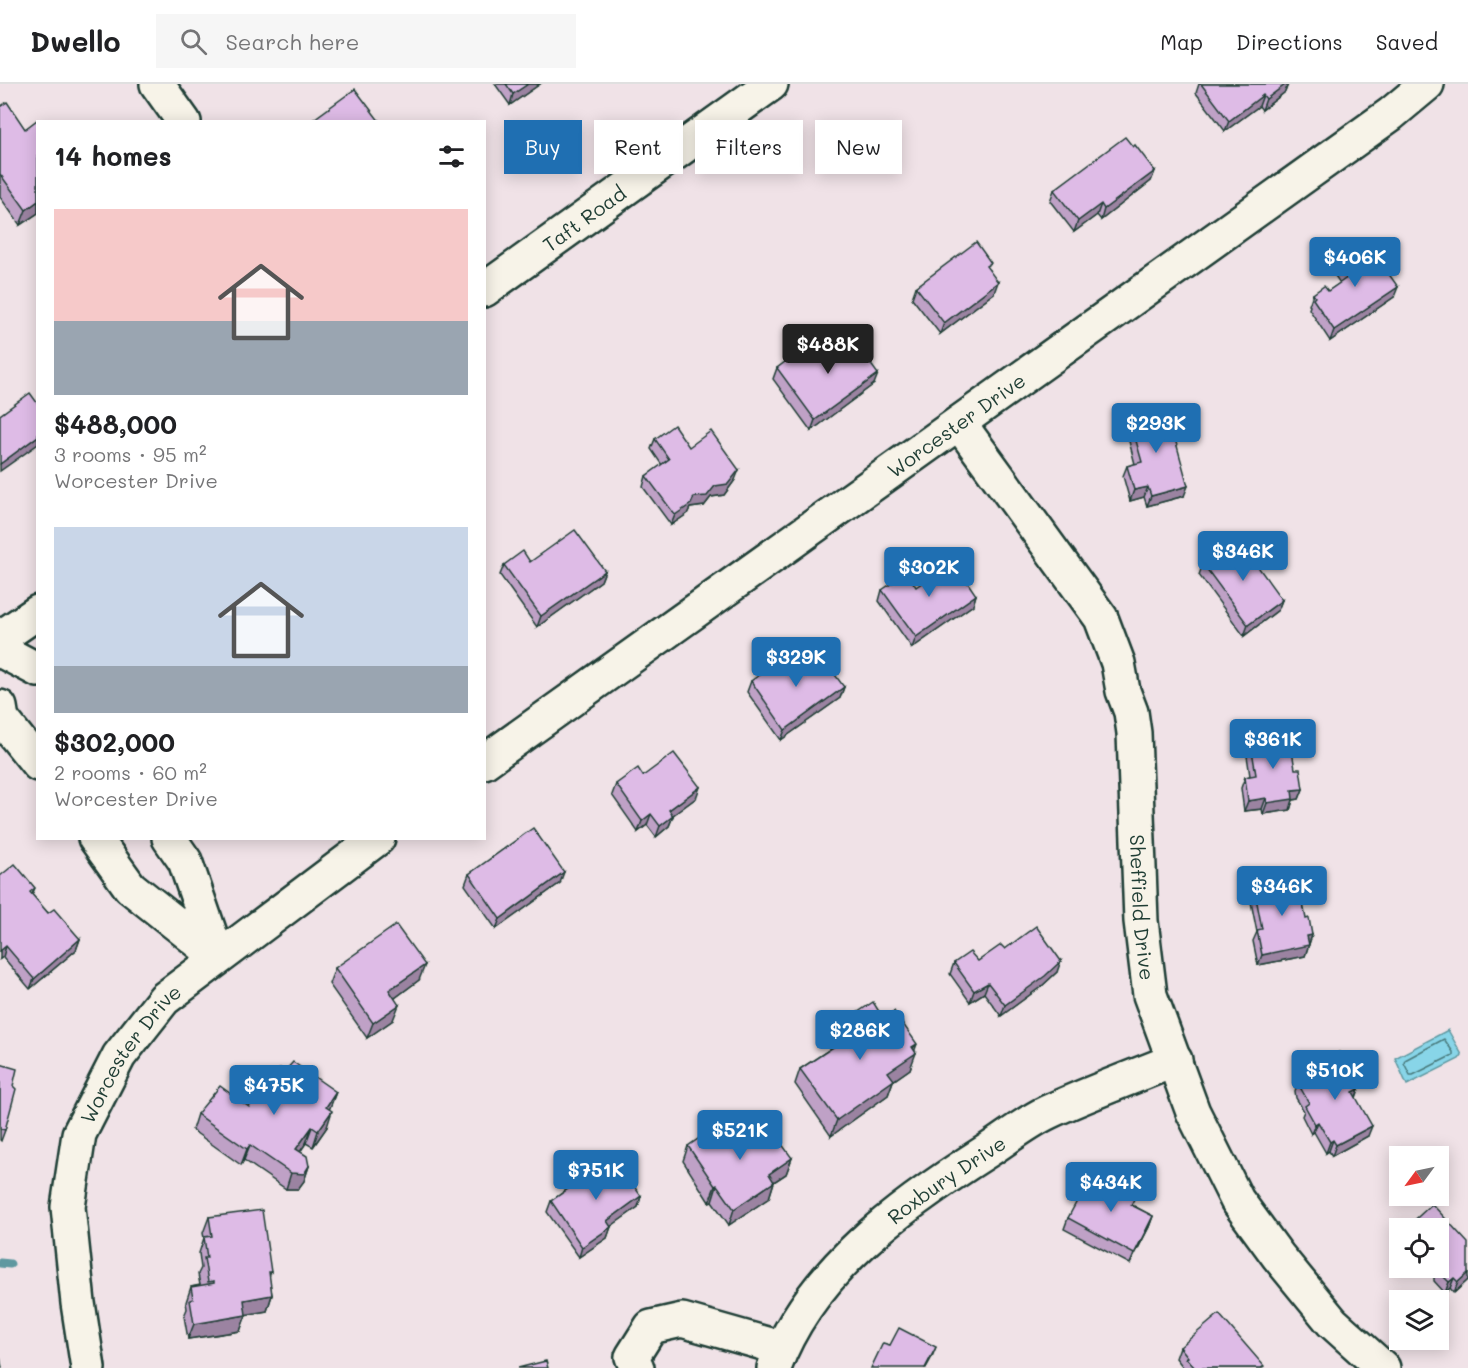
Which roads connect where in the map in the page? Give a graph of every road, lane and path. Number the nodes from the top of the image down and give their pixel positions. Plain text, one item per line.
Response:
1 (157, 84) edge
2 (771, 84) edge
3 (1427, 84) edge
4 (183, 120) edge
5 (486, 289) edge
6 (959, 423) junction
7 (36, 613) edge
8 (0, 638) edge
9 (0, 650) edge
10 (36, 669) edge
11 (0, 707) edge
12 (486, 761) edge
13 (36, 762) edge
14 (96, 840) edge
15 (170, 840) edge
16 (375, 840) edge
17 (218, 957) junction
18 (1175, 1060) junction
19 (777, 1358) edge
20 (88, 1368) edge
21 (637, 1368) edge
22 (1383, 1368) edge

1 - 4 street
2 - 5 street, Taft Road
3 - 6 street, Worcester Drive
6 - 12 street, Worcester Drive
6 - 18 street, Sheffield Drive
7 - 8 street
9 - 10 street
11 - 13 street
14 - 17 street
15 - 17 street
16 - 17 street, Worcester Drive
17 - 20 street, Worcester Drive
18 - 19 street, Roxbury Drive
18 - 22 street, Sheffield Drive
19 - 21 street

